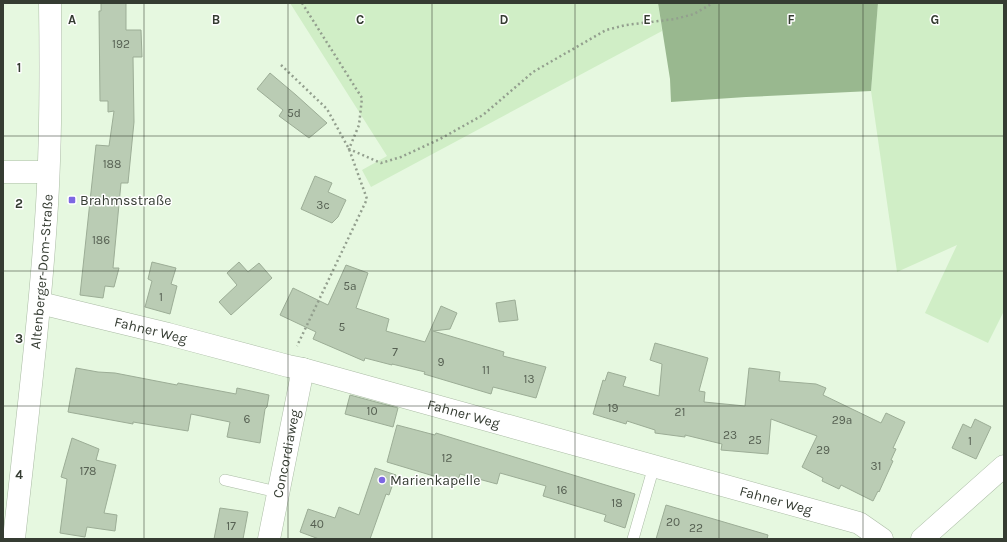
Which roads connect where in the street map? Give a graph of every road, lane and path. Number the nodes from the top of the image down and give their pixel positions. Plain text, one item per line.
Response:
1 (50, 3) edge
2 (302, 3) edge
3 (712, 3) edge
4 (281, 65) dead end
5 (349, 149) junction
6 (3, 172) edge
7 (48, 172) junction
8 (40, 303) junction
9 (295, 367) junction
10 (654, 466) junction
11 (1004, 466) edge
12 (225, 480) dead end
13 (277, 492) junction
14 (14, 539) edge
15 (269, 539) edge
16 (633, 539) edge
17 (882, 539) edge
18 (922, 539) edge

1 - 7 street, Altenberger-Dom-Straße
2 - 5 path
3 - 5 path
4 - 5 path
5 - 9 path
6 - 7 street
7 - 8 street, Altenberger-Dom-Straße
8 - 9 street, Fahner Weg
8 - 14 street, Altenberger-Dom-Straße
9 - 10 street, Fahner Weg
9 - 13 street, Concordiaweg
10 - 16 lane
10 - 17 street, Fahner Weg
11 - 18 street
12 - 13 lane
13 - 15 street, Concordiaweg

